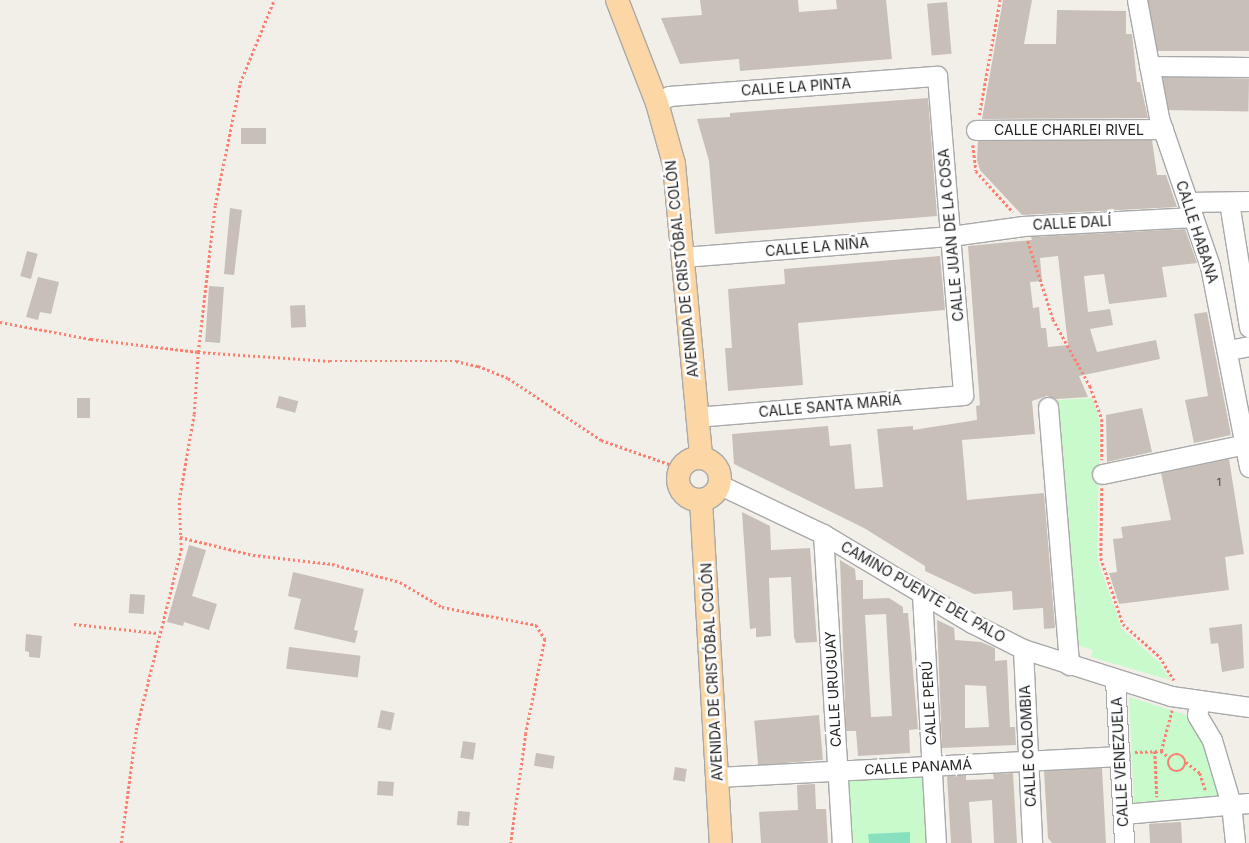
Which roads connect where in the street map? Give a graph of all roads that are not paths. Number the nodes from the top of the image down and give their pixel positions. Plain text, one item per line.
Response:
1 (617, 0) edge
2 (1137, 0) edge
3 (1149, 66) junction
4 (1249, 67) edge
5 (937, 76) joint
6 (657, 103) junction
7 (1163, 129) junction
8 (976, 130) road end
9 (1249, 201) edge
10 (1229, 202) junction
11 (1191, 210) junction
12 (951, 236) junction
13 (683, 257) junction
14 (1249, 327) edge
15 (1249, 346) edge
16 (1229, 350) junction
17 (963, 395) joint
18 (1048, 407) dead end
19 (696, 417) junction
20 (1246, 434) edge
21 (701, 457) junction
22 (1249, 467) edge
23 (1102, 474) road end
24 (720, 485) junction
25 (701, 500) junction
26 (823, 534) junction
27 (922, 594) junction
28 (1023, 649) junction
29 (1069, 665) junction
30 (1115, 680) junction
31 (1200, 702) junction
32 (1249, 707) edge
33 (1125, 754) junction
34 (1028, 760) junction
35 (932, 766) junction
36 (837, 771) junction
37 (717, 778) junction
38 (1240, 804) edge
39 (1123, 814) junction
40 (721, 843) edge
41 (842, 843) edge
42 (936, 843) edge
43 (1032, 843) edge
44 (1124, 843) edge
45 (1235, 843) edge

1 - 6 main road, AVENIDA DE CRISTÓBAL COLÓN
2 - 3 street, CALLE HABANA
3 - 4 street
3 - 7 street, CALLE HABANA
5 - 6 street, CALLE LA PINTA
5 - 12 street, CALLE JUAN DE LA COSA
6 - 13 main road, AVENIDA DE CRISTÓBAL COLÓN
7 - 8 street, CALLE CHARLEI RIVEL
7 - 11 street, CALLE HABANA
9 - 10 street, CALLE DALÍ
10 - 11 street, CALLE DALÍ
10 - 14 street
11 - 12 street, CALLE DALÍ
11 - 16 street, CALLE HABANA
12 - 13 street, CALLE LA NIÑA
12 - 17 street, CALLE JUAN DE LA COSA
13 - 19 main road, AVENIDA DE CRISTÓBAL COLÓN
15 - 16 street
16 - 20 street, CALLE HABANA
17 - 19 street, CALLE SANTA MARÍA
18 - 29 street
19 - 21 main road, AVENIDA DE CRISTÓBAL COLÓN
20 - 22 street, CALLE HABANA
20 - 23 street
21 - 24 main road
21 - 25 main road
24 - 25 main road
24 - 26 street, CAMINO PUENTE DEL PALO
25 - 37 main road, AVENIDA DE CRISTÓBAL COLÓN
26 - 27 street, CAMINO PUENTE DEL PALO
26 - 36 street, CALLE URUGUAY
27 - 28 street, CAMINO PUENTE DEL PALO
27 - 35 street, CALLE PERÚ
28 - 29 street, CAMINO PUENTE DEL PALO
28 - 34 street, CALLE COLOMBIA
29 - 30 street, CAMINO PUENTE DEL PALO
30 - 31 street, CAMINO PUENTE DEL PALO
30 - 33 street, CALLE VENEZUELA
31 - 32 street, CAMINO PUENTE DEL PALO
31 - 38 street
33 - 34 street, CALLE PANAMÁ
33 - 39 street, CALLE VENEZUELA
34 - 35 street, CALLE PANAMÁ
34 - 43 street, CALLE COLOMBIA
35 - 36 street, CALLE PANAMÁ
35 - 42 street, CALLE PERÚ
36 - 37 street, CALLE PANAMÁ
36 - 41 street, CALLE URUGUAY
37 - 40 main road, AVENIDA DE CRISTÓBAL COLÓN
38 - 39 street
38 - 45 street
39 - 44 street, CALLE VENEZUELA

